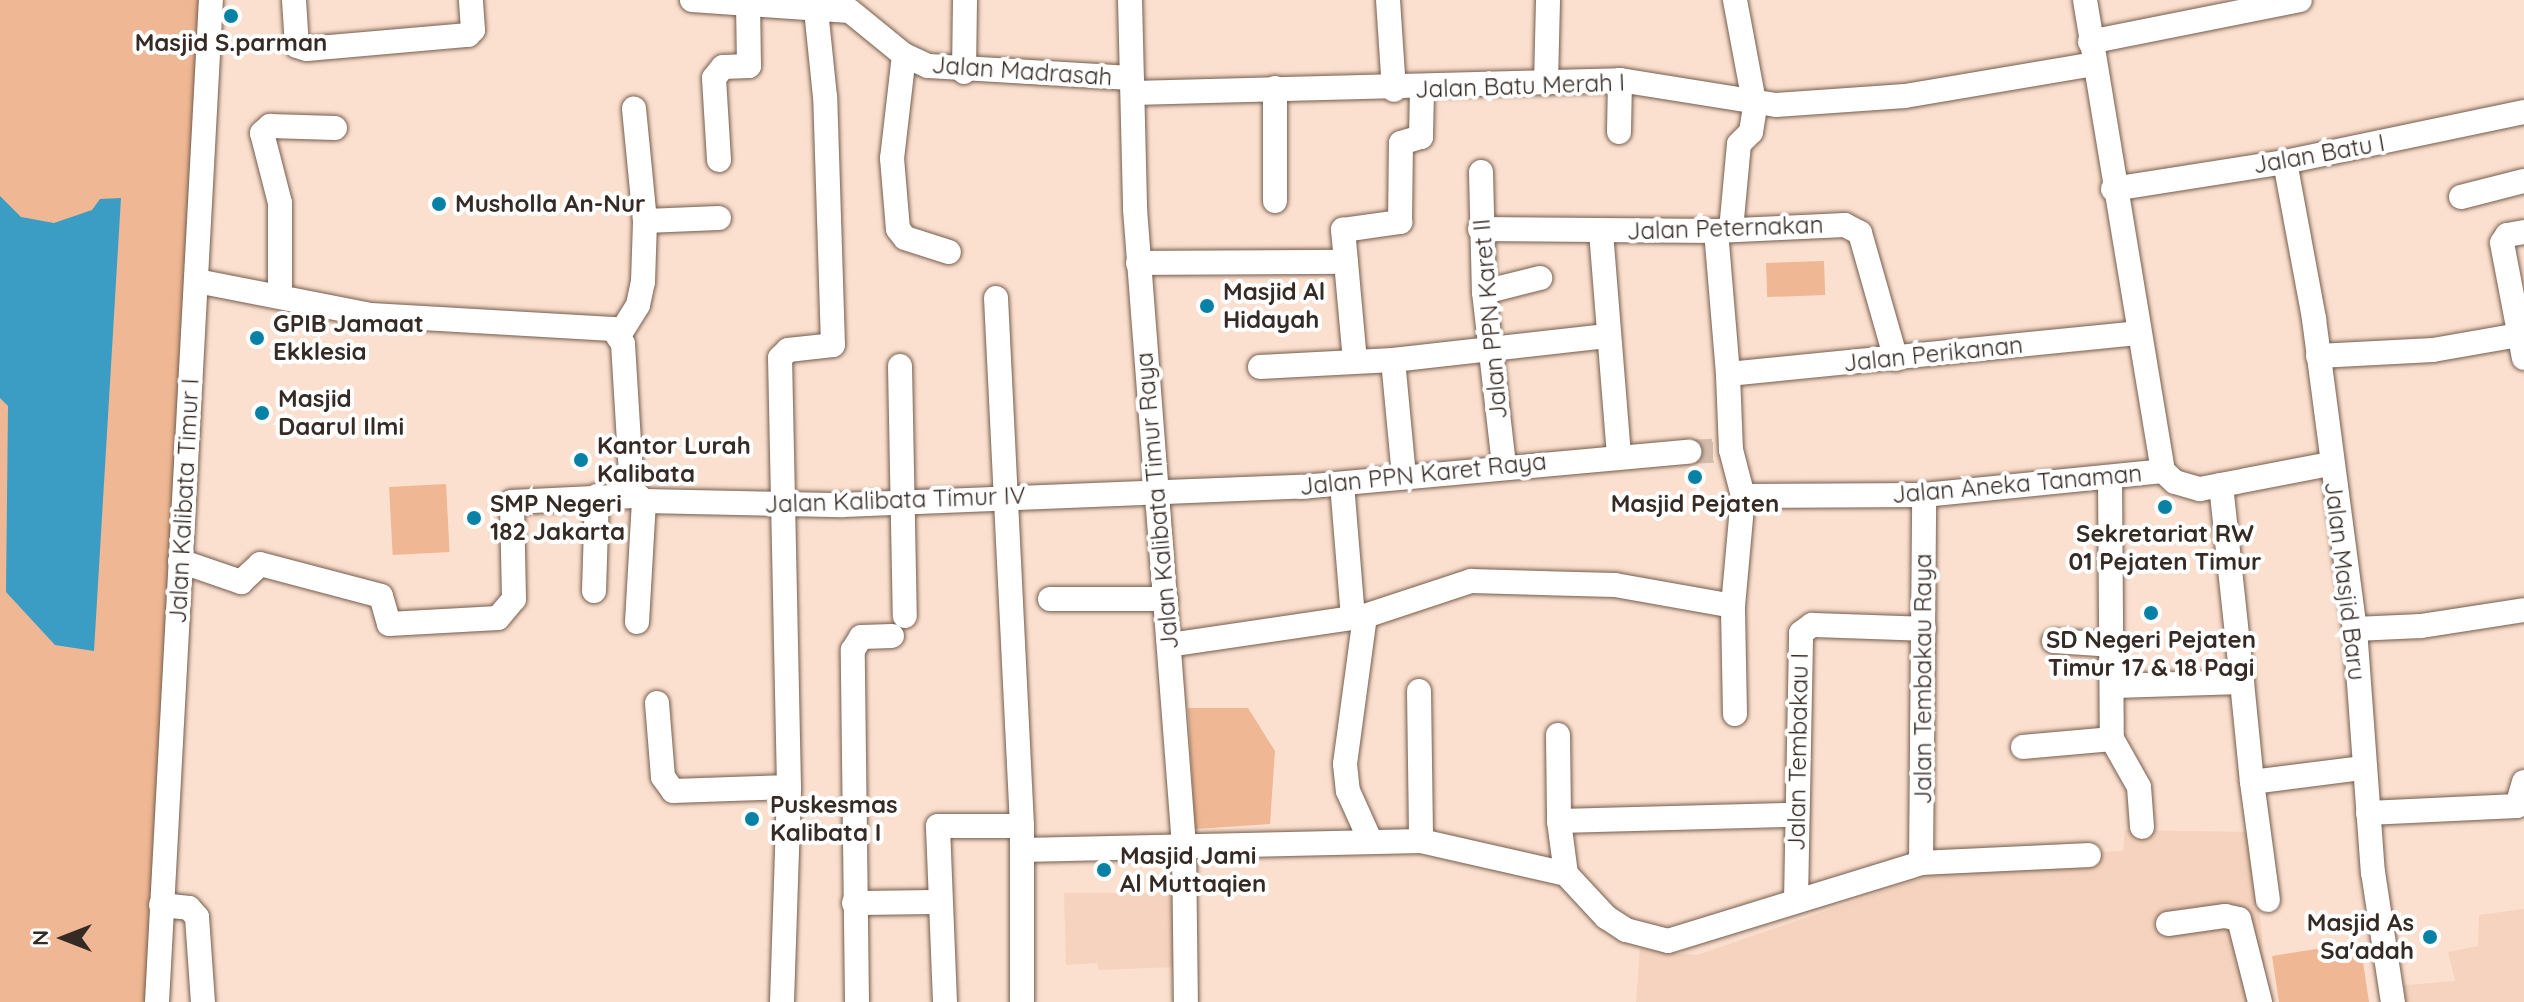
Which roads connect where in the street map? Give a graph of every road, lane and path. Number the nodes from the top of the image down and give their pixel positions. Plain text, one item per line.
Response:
1 (211, 0) edge
2 (294, 0) edge
3 (471, 0) edge
4 (692, 0) edge
5 (965, 0) edge
6 (1130, 0) edge
7 (1388, 0) edge
8 (1548, 0) edge
9 (1735, 0) edge
10 (2085, 0) edge
11 (2300, 0) edge
12 (815, 3) edge
13 (748, 4) junction
14 (858, 7) edge
15 (2218, 8) edge
16 (2092, 53) junction
17 (904, 55) junction
18 (964, 72) junction
19 (1620, 80) junction
20 (1546, 83) junction
21 (1132, 86) junction
22 (1275, 88) junction
23 (1422, 89) junction
24 (1394, 90) junction
25 (1754, 101) junction
26 (634, 109) dead end
27 (2524, 112) edge
28 (335, 128) dead end
29 (1619, 132) dead end
30 (719, 160) dead end
31 (2285, 162) junction
32 (1481, 172) dead end
33 (2524, 181) edge
34 (2113, 189) junction
35 (2461, 197) dead end
36 (1275, 201) dead end
37 (719, 218) dead end
38 (645, 221) junction
39 (1480, 229) junction
40 (1724, 230) junction
41 (1601, 232) junction
42 (2524, 232) edge
43 (949, 252) dead end
44 (1346, 262) junction
45 (1138, 263) junction
46 (1540, 278) dead end
47 (197, 281) junction
48 (1484, 292) junction
49 (280, 296) junction
50 (996, 298) dead end
51 (2138, 333) junction
52 (620, 334) junction
53 (1607, 336) junction
54 (2522, 347) edge
55 (1489, 349) junction
56 (2318, 356) junction
57 (1896, 359) junction
58 (1393, 360) junction
59 (1355, 361) junction
60 (900, 366) dead end
61 (1260, 367) dead end
62 (1728, 374) junction
63 (1689, 452) tunnel mouth
64 (1619, 455) junction
65 (2330, 464) junction
66 (1504, 466) junction
67 (2163, 471) junction
68 (1404, 476) junction
69 (2110, 478) junction
70 (1342, 484) junction
71 (2221, 485) junction
72 (1157, 492) junction
73 (1924, 495) junction
74 (597, 496) junction
75 (1743, 496) junction
76 (1009, 497) junction
77 (639, 499) junction
78 (903, 503) junction
79 (781, 506) junction
80 (180, 561) junction
81 (594, 591) dead end
82 (1050, 599) dead end
83 (1166, 599) junction
84 (1733, 606) junction
85 (2524, 610) edge
86 (1359, 616) junction
87 (637, 622) dead end
88 (1924, 629) junction
89 (2355, 629) junction
90 (2054, 641) dead end
91 (1169, 645) junction
92 (2114, 645) junction
93 (2242, 682) junction
94 (2115, 686) junction
95 (1419, 691) dead end
96 (657, 703) dead end
97 (1735, 714) dead end
98 (1558, 735) dead end
99 (2112, 739) junction
100 (2023, 747) dead end
101 (2363, 768) junction
102 (2252, 782) junction
103 (2524, 782) edge
104 (789, 787) junction
105 (2368, 813) junction
106 (1795, 815) junction
107 (1559, 821) junction
108 (2142, 827) dead end
109 (1023, 838) junction
110 (1370, 840) junction
111 (1421, 841) junction
112 (1184, 846) junction
113 (2089, 855) dead end
114 (1921, 863) junction
115 (1566, 874) junction
116 (1796, 900) junction
117 (2268, 900) dead end
118 (940, 902) junction
119 (854, 903) junction
120 (161, 905) junction
121 (2168, 924) dead end
122 (157, 1002) edge
123 (203, 1002) edge
124 (782, 1002) edge
125 (857, 1002) edge
126 (945, 1002) edge
127 (1022, 1002) edge
128 (1186, 1002) edge
129 (2260, 1002) edge
130 (2393, 1002) edge

1 - 47 street, Jalan Kalibata Timur I
2 - 3 street
4 - 13 street, Jalan Madrasah
5 - 18 street
6 - 21 street, Jalan Kalibata Timur Raya
7 - 24 street
8 - 20 street
9 - 25 street
10 - 16 street
11 - 15 street, Jalan Batu Merah I
12 - 13 street, Jalan Madrasah
12 - 14 street, Jalan Madrasah
12 - 79 street
13 - 30 street
14 - 17 street, Jalan Madrasah
15 - 16 street, Jalan Batu Merah I
16 - 25 street, Jalan Batu Merah I
16 - 34 street
17 - 18 street, Jalan Madrasah
17 - 43 street
18 - 21 street, Jalan Madrasah
19 - 20 street, Jalan Batu Merah I
19 - 25 street, Jalan Batu Merah I
19 - 29 street
20 - 23 street, Jalan Batu Merah I
21 - 22 street, Jalan Batu Merah I
21 - 45 street, Jalan Kalibata Timur Raya
22 - 24 street, Jalan Batu Merah I
22 - 36 street
23 - 24 street, Jalan Batu Merah I
23 - 44 street
25 - 40 street
26 - 38 street
27 - 31 street, Jalan Batu I
28 - 49 street
31 - 34 street, Jalan Batu I
31 - 56 street, Jalan Masjid Baru
32 - 39 street, Jalan PPN Karet II
33 - 35 street
34 - 51 street
37 - 38 street
38 - 52 street
39 - 41 street, Jalan Peternakan
39 - 48 street, Jalan PPN Karet II
40 - 41 street, Jalan Peternakan
40 - 57 street, Jalan Peternakan
40 - 62 street
41 - 53 street
42 - 54 street
44 - 45 street
44 - 59 street
45 - 72 street, Jalan Kalibata Timur Raya
46 - 48 street
47 - 49 street
47 - 80 street, Jalan Kalibata Timur I
48 - 55 street, Jalan PPN Karet II
49 - 52 street
50 - 76 street
51 - 57 street, Jalan Perikanan
51 - 67 street
52 - 77 street
53 - 55 street
53 - 64 street
54 - 56 street
55 - 58 street
55 - 66 street, Jalan PPN Karet II
56 - 65 street, Jalan Masjid Baru
57 - 62 street, Jalan Perikanan
58 - 59 street
58 - 68 street
59 - 61 street
60 - 78 street
62 - 75 street
63 - 64 street, Jalan PPN Karet Raya
64 - 66 street, Jalan PPN Karet Raya
65 - 71 street, Jalan Aneka Tanaman
65 - 89 street, Jalan Masjid Baru
66 - 68 street, Jalan PPN Karet Raya
67 - 69 street, Jalan Aneka Tanaman
67 - 71 street, Jalan Aneka Tanaman
68 - 70 street, Jalan PPN Karet Raya
69 - 73 street, Jalan Aneka Tanaman
69 - 92 street
70 - 72 street, Jalan PPN Karet Raya
70 - 86 street
71 - 93 street
72 - 76 street, Jalan Kalibata Timur IV
72 - 83 street, Jalan Kalibata Timur Raya
73 - 75 street, Jalan Aneka Tanaman
73 - 88 street, Jalan Tembakau Raya
74 - 77 street, Jalan Kalibata Timur IV
74 - 80 street, Jalan Kalibata Timur IV
74 - 81 street
75 - 84 street
76 - 78 street, Jalan Kalibata Timur IV
76 - 109 street
77 - 79 street, Jalan Kalibata Timur IV
77 - 87 street
78 - 79 street, Jalan Kalibata Timur IV
78 - 119 street
79 - 104 street
80 - 120 street, Jalan Kalibata Timur I
82 - 83 street
83 - 91 street, Jalan Kalibata Timur Raya
84 - 86 street
84 - 97 street
85 - 89 street
86 - 91 street
86 - 110 street
88 - 106 street, Jalan Tembakau I
88 - 114 street, Jalan Tembakau Raya
89 - 101 street, Jalan Masjid Baru
90 - 92 street
91 - 112 street, Jalan Kalibata Timur Raya
92 - 94 street
93 - 94 street
93 - 102 street
94 - 99 street
95 - 111 street
96 - 104 street
98 - 107 street
99 - 100 street
99 - 108 street
101 - 102 street
101 - 105 street, Jalan Masjid Baru
102 - 117 street
103 - 105 street
104 - 124 street
105 - 130 street, Jalan Masjid Baru
106 - 107 street
106 - 116 street, Jalan Tembakau I
107 - 115 street
109 - 112 street
109 - 118 street
109 - 127 street
110 - 111 street
110 - 112 street
111 - 115 street
112 - 128 street, Jalan Kalibata Timur Raya
113 - 114 street
114 - 116 street
115 - 116 street
118 - 119 street
118 - 126 street
119 - 125 street
120 - 122 street, Jalan Kalibata Timur I
120 - 123 street
121 - 129 street

